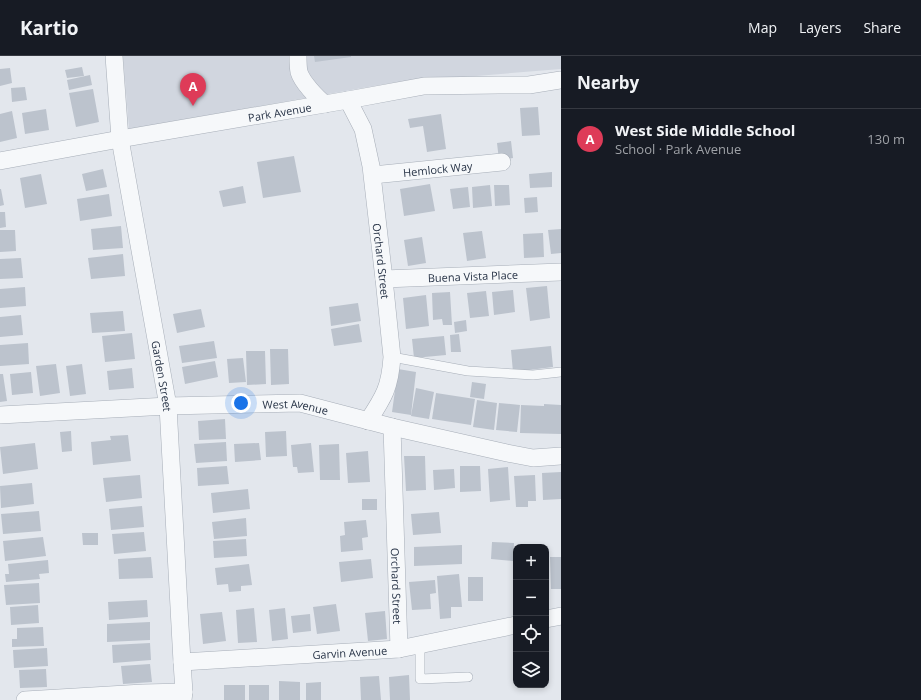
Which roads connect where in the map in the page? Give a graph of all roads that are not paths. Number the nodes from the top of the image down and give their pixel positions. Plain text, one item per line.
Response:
1 (114, 56) edge
2 (298, 56) edge
3 (561, 80) edge
4 (348, 100) junction
5 (325, 104) junction
6 (120, 139) junction
7 (0, 161) edge
8 (502, 162) dead end
9 (373, 175) junction
10 (561, 272) edge
11 (384, 279) junction
12 (392, 357) junction
13 (561, 372) edge
14 (168, 406) junction
15 (0, 415) edge
16 (368, 421) junction
17 (392, 427) junction
18 (561, 456) edge
19 (561, 616) edge
20 (549, 618) edge
21 (513, 626) edge
22 (420, 645) junction
23 (399, 649) junction
24 (182, 662) junction
25 (468, 677) dead end
26 (183, 696) edge
27 (78, 698) edge
28 (25, 700) edge

1 - 6 street, Garden Street
2 - 5 street
3 - 4 street, Park Avenue
4 - 5 street, Park Avenue
4 - 9 street, Orchard Street
5 - 6 street, Park Avenue
6 - 7 street, Park Avenue
6 - 14 street, Garden Street
8 - 9 street, Hemlock Way
9 - 11 street, Orchard Street
10 - 11 street, Buena Vista Place
11 - 12 street, Orchard Street
12 - 13 lane
12 - 16 street, Orchard Street
14 - 15 street, West Avenue
14 - 16 street, West Avenue
14 - 24 street, Garden Street
16 - 17 street, West Avenue
17 - 18 street, West Avenue
17 - 23 street, Orchard Street
19 - 20 street
21 - 22 street, Garvin Avenue
22 - 23 street, Garvin Avenue
22 - 25 lane
23 - 24 street, Garvin Avenue
24 - 26 street, Garden Street
26 - 27 street
27 - 28 street

